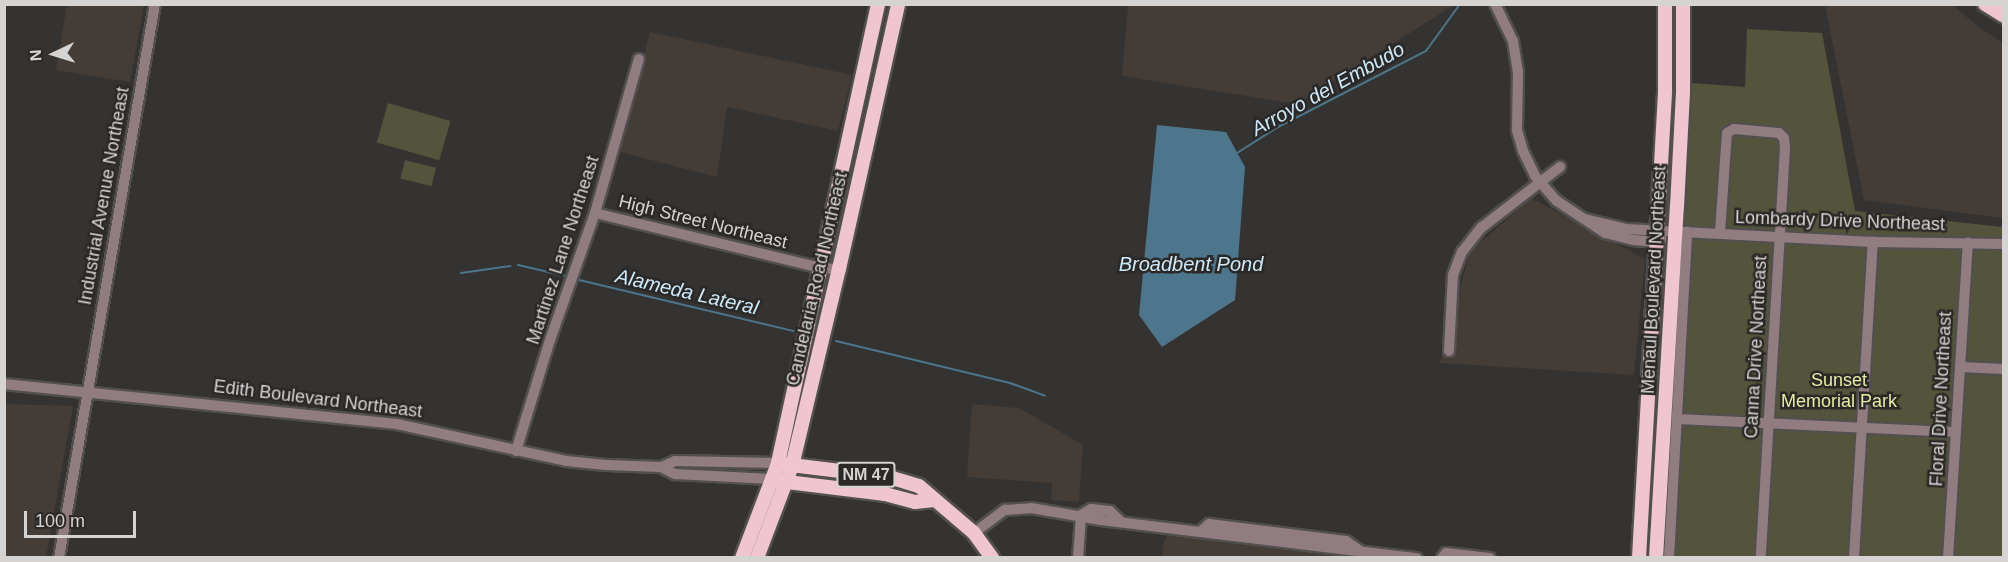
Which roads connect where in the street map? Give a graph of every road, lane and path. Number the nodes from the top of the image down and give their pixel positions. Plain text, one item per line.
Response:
1 (154, 4) edge
2 (878, 4) edge
3 (898, 4) edge
4 (1495, 4) edge
5 (1665, 4) edge
6 (1683, 4) edge
7 (1986, 4) edge
8 (2004, 16) edge
9 (639, 59) dead end
10 (1560, 166) dead end
11 (1540, 183) junction
12 (595, 213) junction
13 (1681, 230) junction
14 (1720, 232) junction
15 (1656, 236) junction
16 (1779, 236) junction
17 (1873, 242) junction
18 (1968, 243) junction
19 (2004, 244) edge
20 (820, 268) junction
21 (839, 269) junction
22 (1449, 351) dead end
23 (1960, 367) junction
24 (2004, 369) edge
25 (4, 384) edge
26 (86, 393) junction
27 (1677, 419) junction
28 (1769, 422) junction
29 (1863, 428) junction
30 (1956, 432) junction
31 (516, 451) junction
32 (785, 464) junction
33 (661, 467) junction
34 (771, 479) junction
35 (786, 482) junction
36 (934, 500) junction
37 (1081, 515) junction
38 (974, 533) junction
39 (59, 558) edge
40 (742, 558) edge
41 (757, 558) edge
42 (992, 558) edge
43 (1078, 558) edge
44 (1417, 558) edge
45 (1442, 558) edge
46 (1490, 558) edge
47 (1639, 558) edge
48 (1656, 558) edge
49 (1669, 558) edge
50 (1761, 558) edge
51 (1854, 558) edge
52 (1948, 558) edge

1 - 26 street, Industrial Avenue Northeast
2 - 20 main road, Candelaria Road Northeast
3 - 21 main road, Candelaria Road Northeast
4 - 11 street, Lombardy Drive Northeast
5 - 15 main road, Menaul Boulevard Northeast
6 - 13 main road, Menaul Boulevard Northeast
7 - 8 main road
9 - 12 street, Martinez Lane Northeast
10 - 11 street
11 - 15 street, Lombardy Drive Northeast
11 - 22 street
12 - 20 street, High Street Northeast
12 - 31 street, Martinez Lane Northeast
13 - 14 street, Lombardy Drive Northeast
13 - 15 street, Lombardy Drive Northeast
13 - 27 street
13 - 48 main road, Menaul Boulevard Northeast
14 - 16 street, Lombardy Drive Northeast
14 - 16 street, Canna Drive Northeast
15 - 47 main road, Menaul Boulevard Northeast
16 - 17 street, Lombardy Drive Northeast
16 - 28 street, Canna Drive Northeast
17 - 18 street, Lombardy Drive Northeast
17 - 29 street
18 - 19 street, Lombardy Drive Northeast
18 - 23 street, Floral Drive Northeast
20 - 21 street, High Street Northeast
20 - 32 main road, Candelaria Road Northeast
21 - 32 main road, Candelaria Road Northeast
23 - 24 street
23 - 30 street, Floral Drive Northeast
25 - 26 street, Edith Boulevard Northeast
26 - 31 street, Edith Boulevard Northeast
26 - 39 street, Industrial Avenue Northeast
27 - 28 street
27 - 49 street
28 - 29 street
28 - 50 street, Canna Drive Northeast
29 - 30 street
29 - 51 street
30 - 52 street, Floral Drive Northeast
31 - 33 street, Edith Boulevard Northeast
32 - 33 street, Edith Boulevard Northeast
32 - 34 main road, Candelaria Road Northeast
32 - 35 main road, Candelaria Road Northeast
32 - 36 main road, Edith Boulevard Northeast / NM 47
33 - 34 street, Edith Boulevard Northeast
34 - 35 main road, Edith Boulevard Northeast / NM 47
34 - 40 main road, Candelaria Road Northeast
35 - 36 main road, Edith Boulevard Northeast / NM 47
35 - 41 main road, Candelaria Road Northeast
36 - 38 main road, Edith Boulevard Northeast / NM 47
37 - 38 street
37 - 43 street
37 - 44 street
38 - 42 main road, NM 47
45 - 46 street

